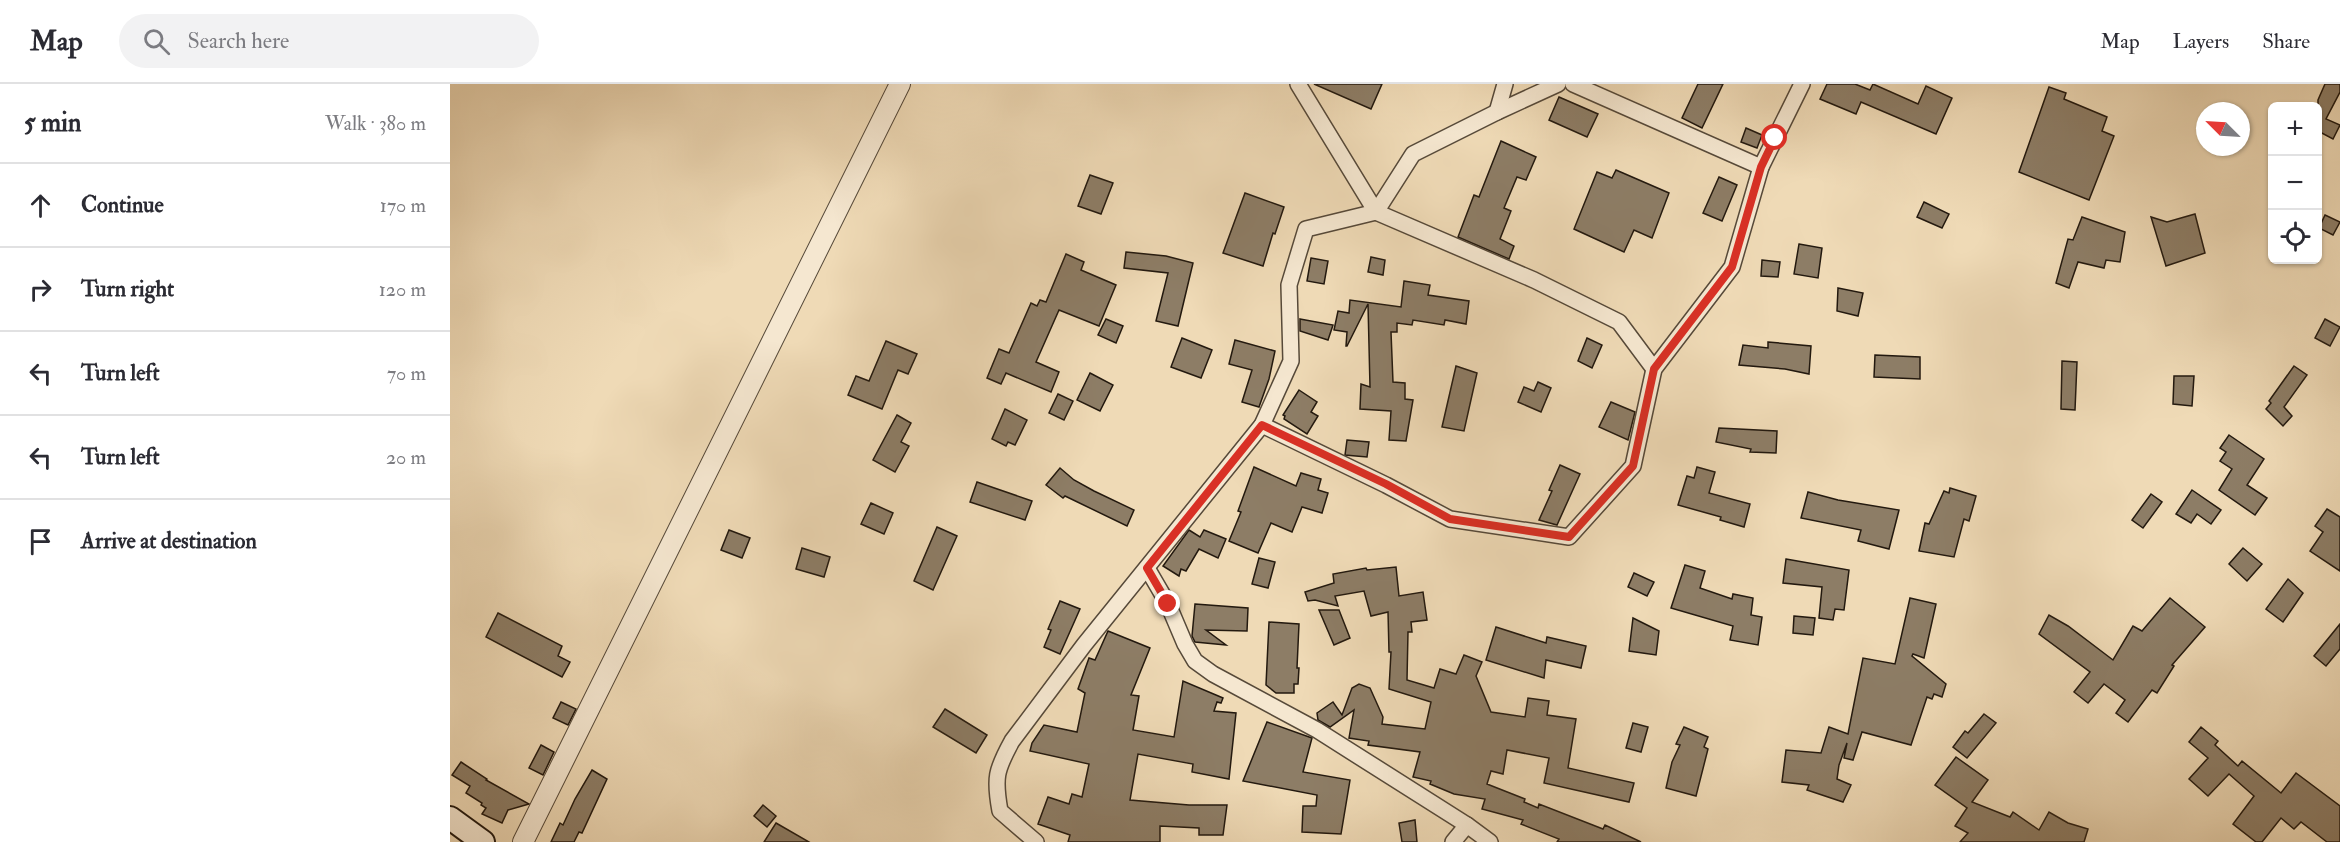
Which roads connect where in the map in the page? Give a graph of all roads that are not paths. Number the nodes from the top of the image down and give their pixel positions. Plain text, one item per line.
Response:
1 (900, 84) edge
2 (1298, 84) edge
3 (1505, 84) edge
4 (1558, 84) edge
5 (1573, 84) edge
6 (1802, 84) edge
7 (1497, 112) junction
8 (1761, 167) junction
9 (1376, 212) junction
10 (1654, 369) junction
11 (1262, 425) junction
12 (1147, 568) junction
13 (450, 818) edge
14 (1467, 825) junction
15 (483, 842) edge
16 (523, 842) edge
17 (1036, 842) edge
18 (1454, 842) edge
19 (1490, 842) edge

1 - 16 street
2 - 9 street
3 - 7 street
4 - 7 street
5 - 8 street
6 - 8 street
7 - 9 street
8 - 10 street
9 - 10 street
9 - 11 street
10 - 11 street
11 - 12 street
12 - 14 street
12 - 17 street
13 - 15 main road
14 - 18 street
14 - 19 street

